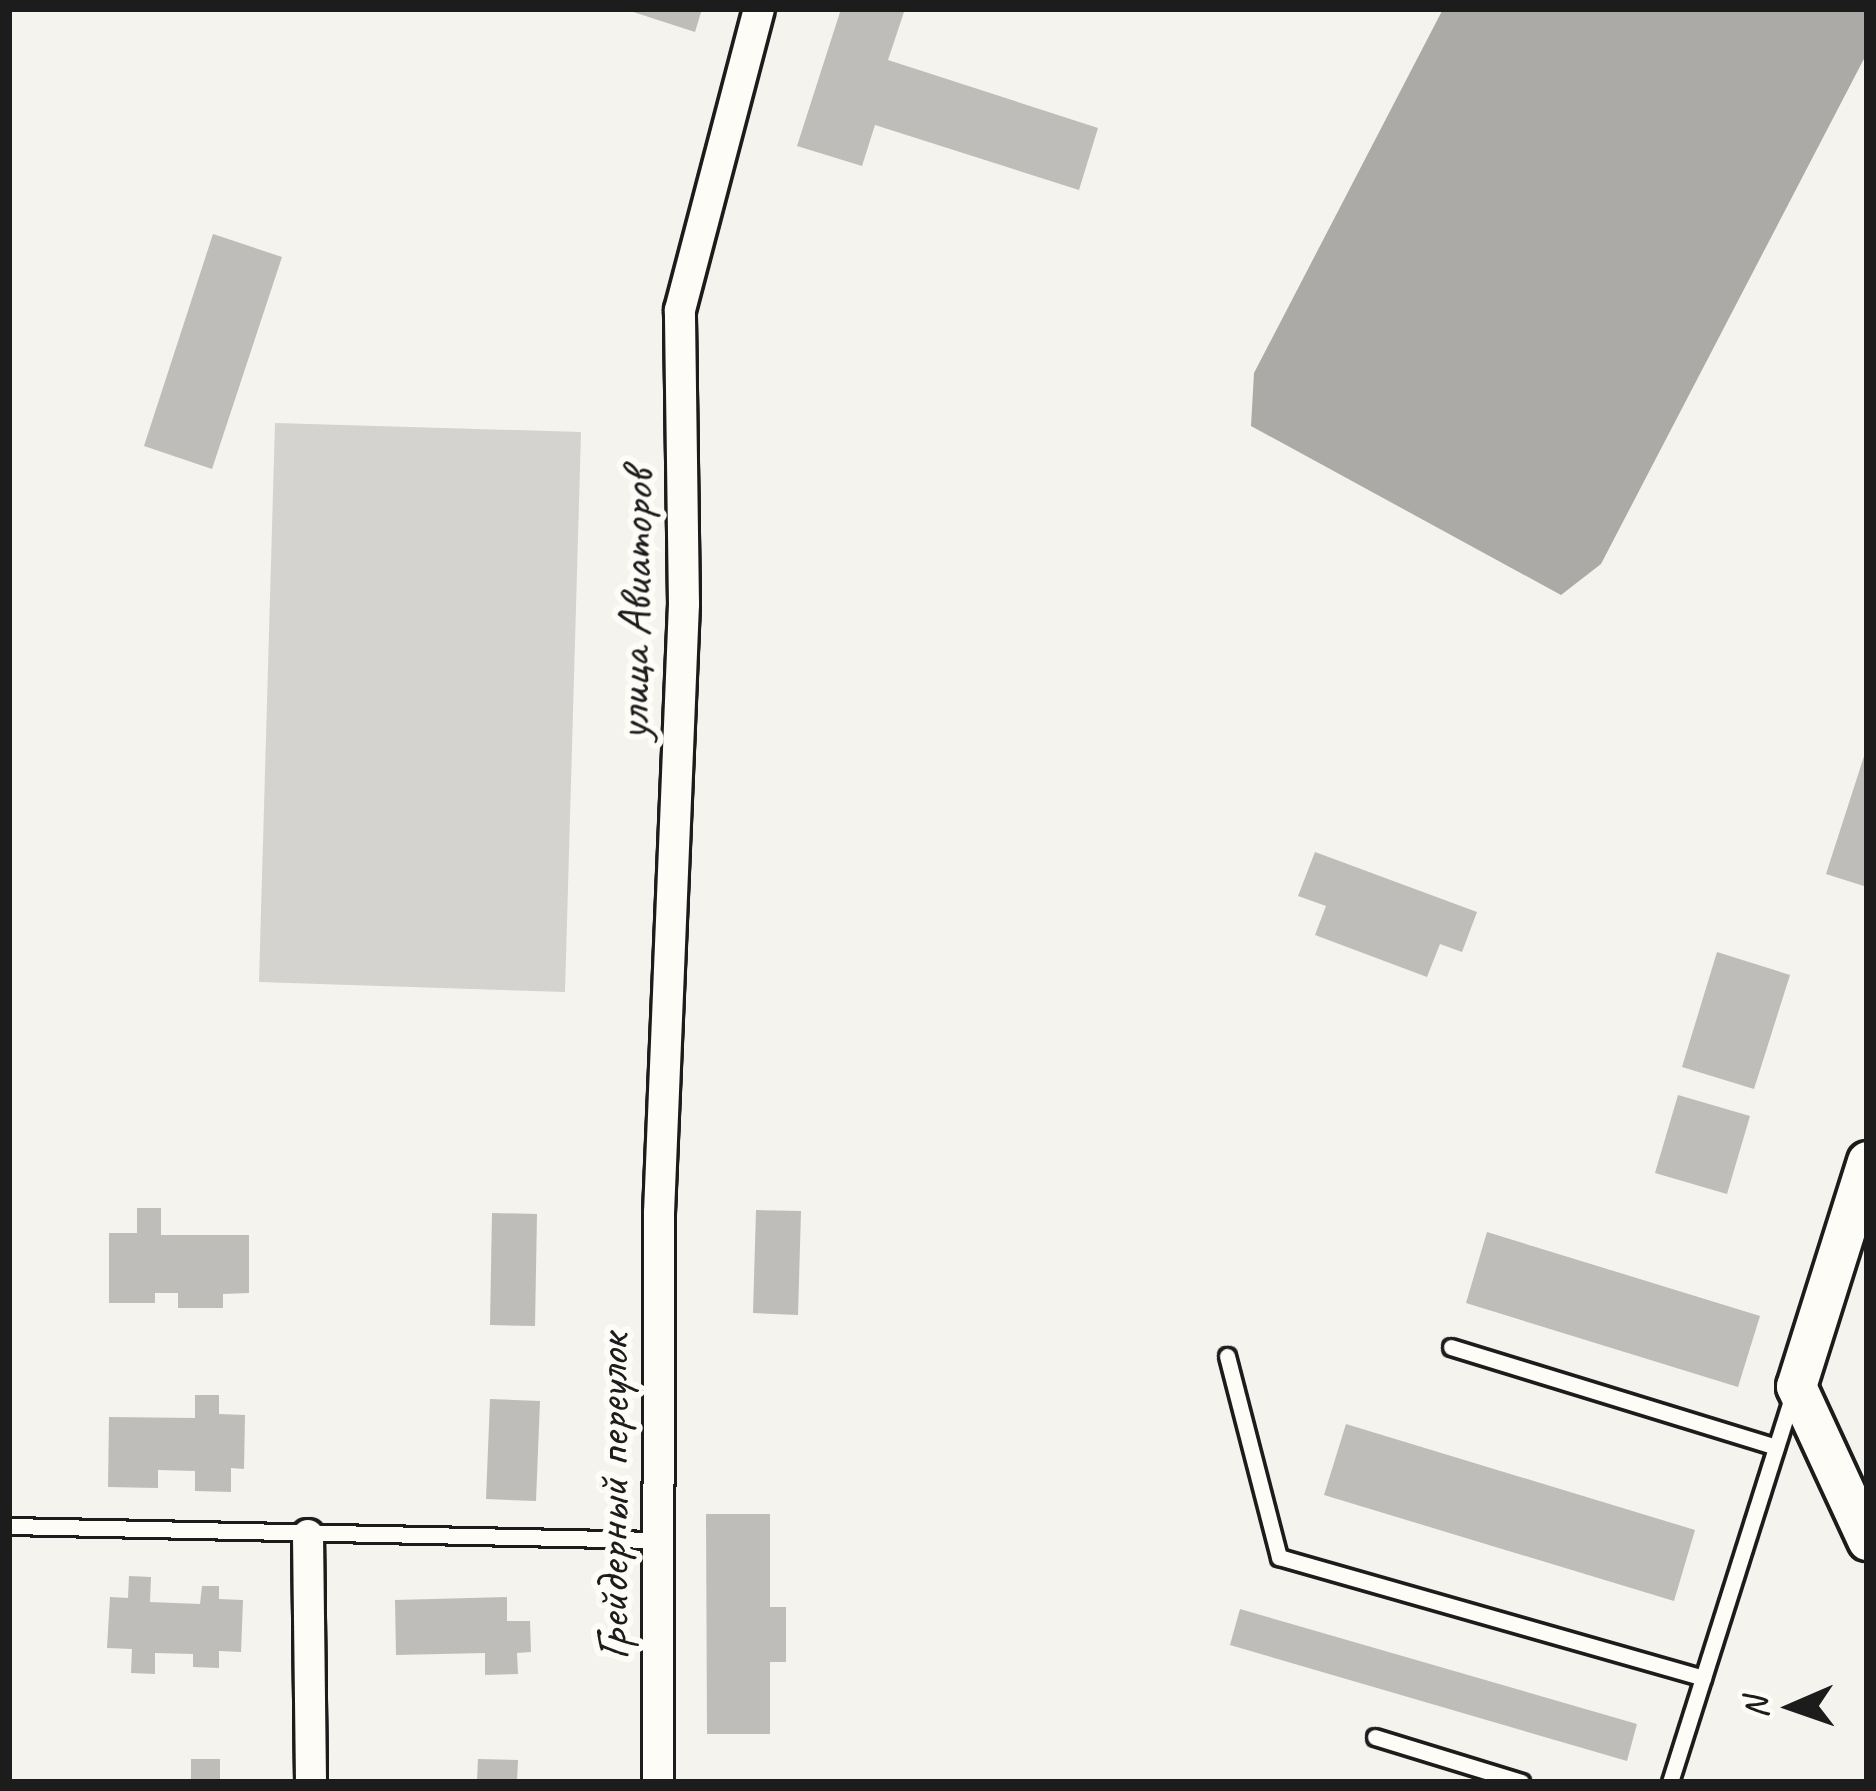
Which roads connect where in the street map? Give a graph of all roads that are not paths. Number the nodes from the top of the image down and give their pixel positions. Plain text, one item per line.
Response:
1 (759, 9) edge
2 (1867, 1161) edge
3 (659, 1213) joint
4 (1451, 1347) dead end
5 (1227, 1356) dead end
6 (1796, 1386) junction
7 (1776, 1447) junction
8 (9, 1526) edge
9 (308, 1535) junction
10 (658, 1540) junction
11 (1867, 1540) edge
12 (1703, 1678) junction
13 (1376, 1737) dead end
14 (311, 1782) edge
15 (658, 1782) edge
16 (1521, 1782) edge
17 (1670, 1782) edge

1 - 3 street, улица Авиаторов
2 - 6 street
3 - 10 street, Грейдерный переулок
4 - 7 lane
5 - 12 lane
6 - 7 lane
6 - 11 street
7 - 12 lane
8 - 9 lane
9 - 10 lane
9 - 14 street
10 - 15 street, Грейдерный переулок
12 - 17 lane
13 - 16 lane

